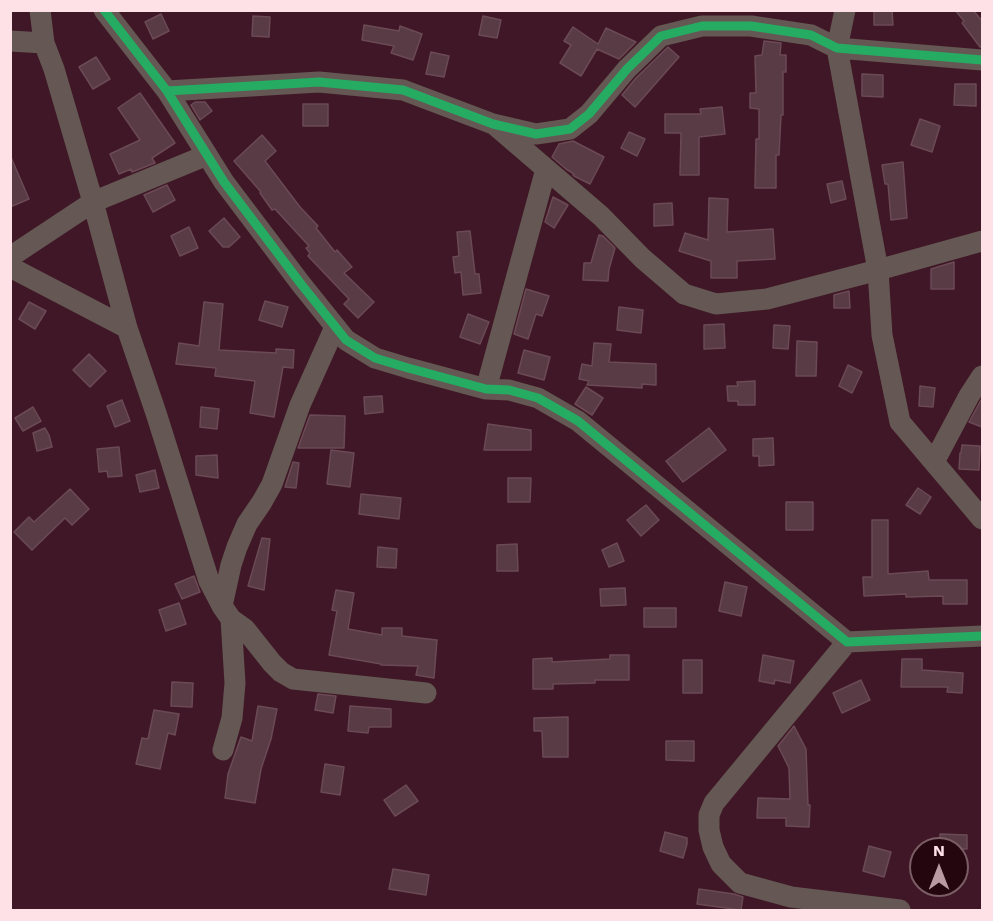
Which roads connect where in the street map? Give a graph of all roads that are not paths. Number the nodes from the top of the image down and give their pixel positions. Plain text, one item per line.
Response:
1 (40, 10) edge
2 (104, 10) edge
3 (844, 10) edge
4 (10, 40) edge
5 (44, 43) junction
6 (837, 48) junction
7 (982, 60) edge
8 (167, 91) junction
9 (493, 124) junction
10 (207, 155) junction
11 (546, 169) junction
12 (93, 202) junction
13 (982, 241) edge
14 (10, 257) edge
15 (10, 267) edge
16 (878, 270) junction
17 (335, 327) junction
18 (127, 328) junction
19 (982, 376) edge
20 (486, 388) junction
21 (934, 462) junction
22 (982, 519) edge
23 (226, 613) junction
24 (982, 636) edge
25 (847, 642) junction
26 (426, 693) dead end
27 (223, 750) dead end
28 (900, 910) edge

1 - 5 street
2 - 8 street
3 - 6 street
4 - 5 street
5 - 12 street
6 - 7 street
6 - 9 street
6 - 16 street
8 - 9 street
8 - 10 street
9 - 11 street
10 - 12 street
10 - 17 street
11 - 16 street
11 - 20 street
12 - 14 street
12 - 18 street
13 - 16 street
15 - 18 street
16 - 21 street
17 - 20 street
17 - 23 street
18 - 23 street
19 - 21 street
20 - 25 street
21 - 22 street
23 - 26 street
23 - 27 street
24 - 25 street
25 - 28 street

